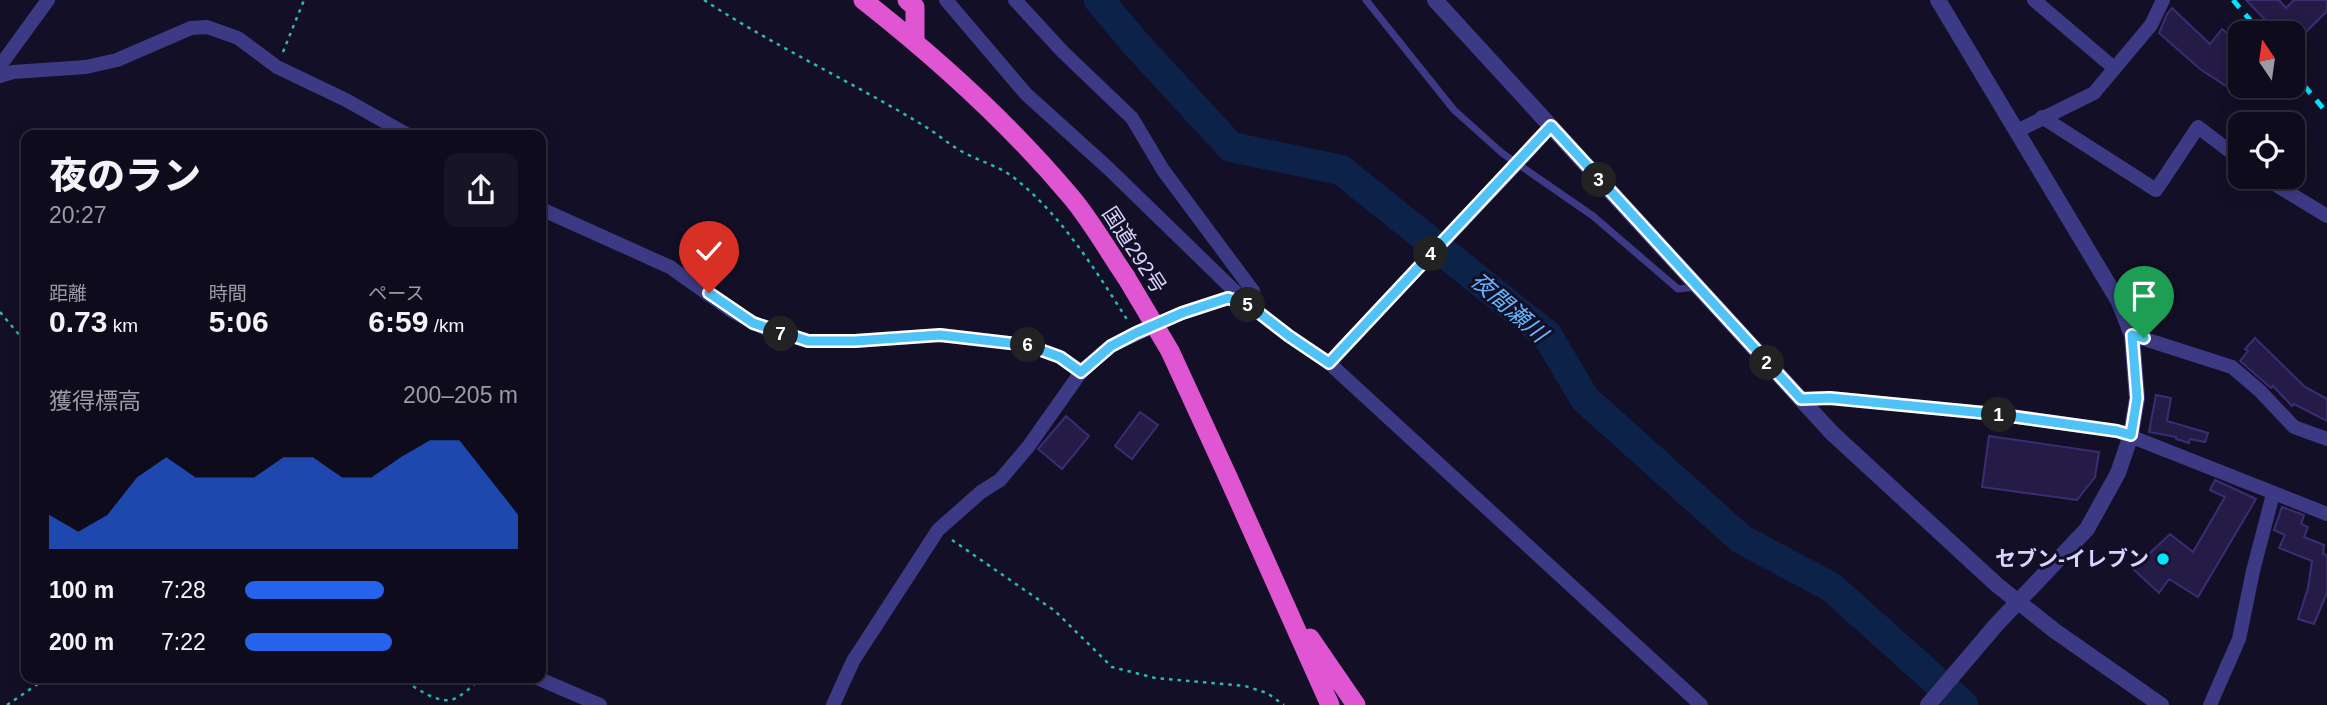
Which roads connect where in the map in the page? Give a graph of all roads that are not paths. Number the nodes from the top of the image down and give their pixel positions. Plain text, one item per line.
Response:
1 (48, 0) edge
2 (863, 0) edge
3 (907, 0) edge
4 (946, 0) edge
5 (1015, 0) edge
6 (1366, 0) edge
7 (1435, 0) edge
8 (1938, 0) edge
9 (2034, 0) edge
10 (2163, 0) edge
11 (915, 41) junction
12 (0, 66) edge
13 (2114, 68) junction
14 (0, 76) edge
15 (2042, 117) junction
16 (1551, 126) junction
17 (399, 130) edge
18 (2017, 131) junction
19 (2228, 150) edge
20 (2283, 189) edge
21 (546, 211) edge
22 (2327, 216) edge
23 (1697, 287) junction
24 (1249, 305) junction
25 (2132, 335) junction
26 (1334, 357) junction
27 (1081, 372) junction
28 (1801, 399) junction
29 (2131, 435) junction
30 (2327, 439) edge
31 (2273, 494) junction
32 (2327, 514) edge
33 (1278, 590) junction
34 (2018, 602) junction
35 (546, 682) edge
36 (600, 705) edge
37 (832, 705) edge
38 (1330, 705) edge
39 (1356, 705) edge
40 (1701, 705) edge
41 (1928, 705) edge
42 (2161, 705) edge
43 (2210, 705) edge

1 - 12 street
2 - 11 highway, 国道292号
3 - 11 highway
4 - 24 street
5 - 24 street
6 - 23 lane
7 - 16 street
8 - 18 street
9 - 13 street
10 - 13 street
11 - 33 highway, 国道292号, bridge
13 - 15 street
14 - 17 street
15 - 18 street
15 - 19 street
16 - 23 street
16 - 26 street, bridge
18 - 25 street
20 - 22 street
21 - 27 street
23 - 28 street
24 - 26 street
24 - 27 street
25 - 29 street
25 - 30 street
26 - 40 street
27 - 37 street
28 - 29 street
28 - 34 street
29 - 31 street
29 - 34 street
31 - 32 street
31 - 43 street
33 - 38 highway, 国道292号
33 - 39 highway
34 - 41 street
34 - 42 street
35 - 36 street

